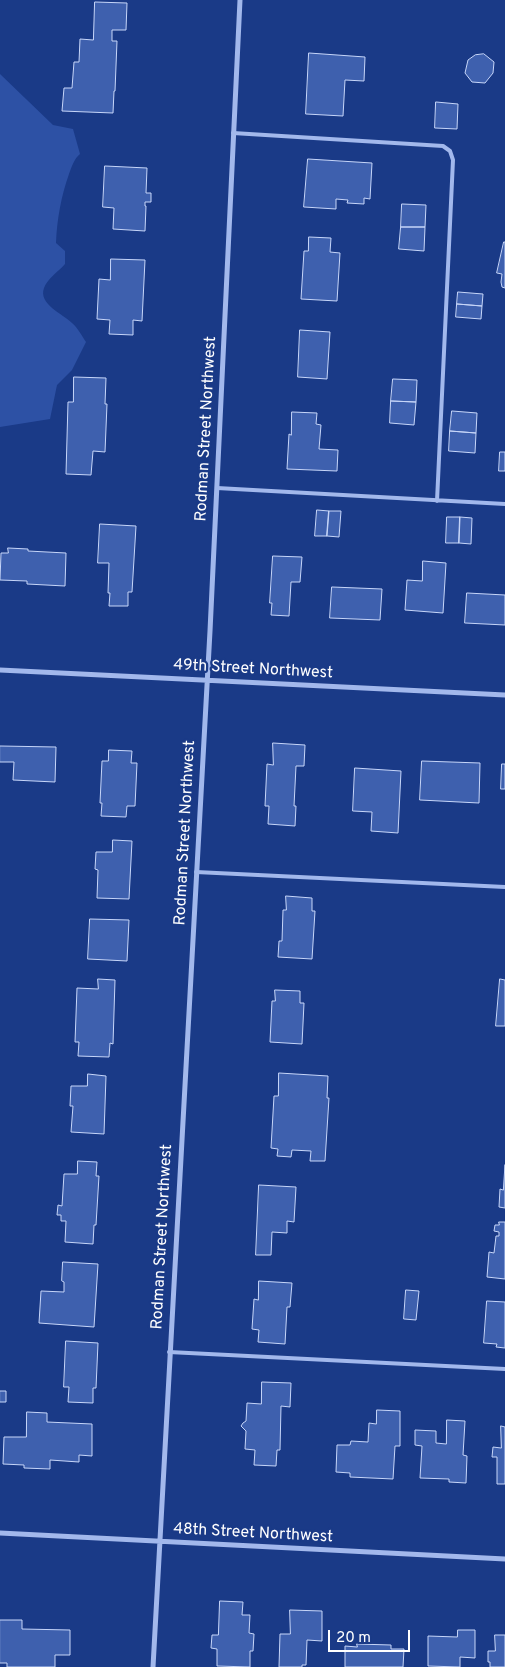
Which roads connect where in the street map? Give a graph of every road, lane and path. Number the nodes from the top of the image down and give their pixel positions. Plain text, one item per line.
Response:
1 (240, 0) edge
2 (233, 133) junction
3 (217, 488) junction
4 (437, 501) junction
5 (505, 504) edge
6 (0, 670) edge
7 (207, 681) junction
8 (505, 695) edge
9 (196, 872) junction
10 (505, 887) edge
11 (170, 1352) junction
12 (505, 1369) edge
13 (0, 1532) edge
14 (160, 1542) junction
15 (505, 1559) edge
16 (153, 1667) edge

1 - 2 street, Rodman Street Northwest
2 - 3 street, Rodman Street Northwest
2 - 4 lane
3 - 4 lane
3 - 7 street, Rodman Street Northwest
4 - 5 lane
6 - 7 street, 49th Street Northwest
7 - 8 street, 49th Street Northwest
7 - 9 street, Rodman Street Northwest
9 - 10 lane
9 - 11 street, Rodman Street Northwest
11 - 12 lane
11 - 14 street, Rodman Street Northwest
13 - 14 street, 48th Street Northwest
14 - 15 street, 48th Street Northwest
14 - 16 street, Rodman Street Northwest

